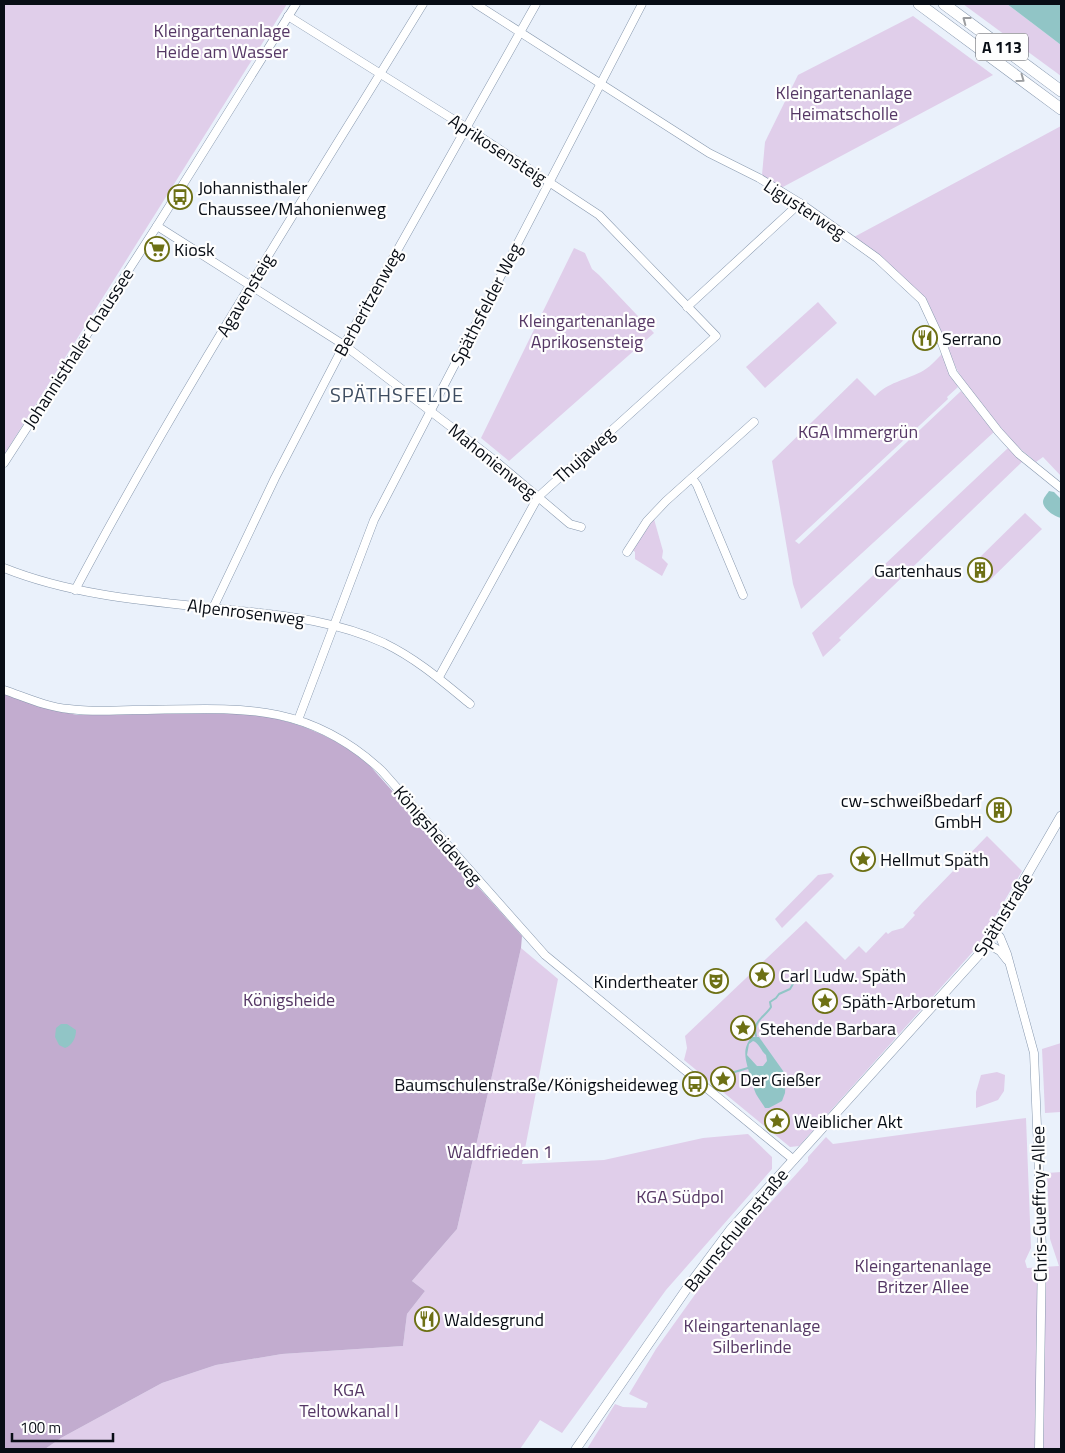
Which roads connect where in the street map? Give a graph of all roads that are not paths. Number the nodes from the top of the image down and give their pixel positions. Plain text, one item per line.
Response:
1 (296, 4) edge
2 (423, 4) edge
3 (476, 4) edge
4 (536, 4) edge
5 (642, 4) edge
6 (919, 4) edge
7 (944, 4) edge
8 (288, 16) junction
9 (520, 32) junction
10 (380, 74) junction
11 (601, 83) junction
12 (1061, 91) edge
13 (1061, 109) edge
14 (467, 128) junction
15 (549, 183) junction
16 (800, 203) junction
17 (157, 226) junction
18 (250, 286) junction
19 (687, 307) junction
20 (716, 336) joint
21 (344, 345) junction
22 (431, 411) junction
23 (754, 422) dead end
24 (4, 463) edge
25 (692, 478) junction
26 (1061, 488) edge
27 (538, 498) junction
28 (581, 527) dead end
29 (626, 552) dead end
30 (4, 568) edge
31 (74, 590) junction
32 (743, 596) dead end
33 (213, 608) junction
34 (334, 624) junction
35 (439, 677) junction
36 (4, 690) edge
37 (470, 704) dead end
38 (298, 720) junction
39 (1061, 816) edge
40 (995, 932) junction
41 (988, 944) junction
42 (1009, 963) junction
43 (794, 1160) junction
44 (577, 1448) edge
45 (1039, 1449) edge

1 - 8 street, Johannisthaler Chaussee
2 - 10 street, Agavensteig
3 - 9 street, Ligusterweg
4 - 9 street, Berberitzenweg
5 - 11 street, Späthsfelder Weg
6 -> 13 highway, A 113
12 -> 7 highway, A 113
8 - 10 street, Aprikosensteig
8 - 17 street, Johannisthaler Chaussee
9 - 11 street, Ligusterweg
9 - 14 street, Berberitzenweg
10 - 14 street, Aprikosensteig
10 - 18 street, Agavensteig
11 - 15 street, Späthsfelder Weg
11 - 16 street, Ligusterweg
14 - 15 street, Aprikosensteig
14 - 21 street, Berberitzenweg
15 - 19 street, Aprikosensteig
15 - 22 street, Späthsfelder Weg
16 - 19 street
16 - 26 street, Ligusterweg
17 - 18 street, Mahonienweg
17 - 24 street, Johannisthaler Chaussee
18 - 21 street, Mahonienweg
18 - 31 street, Agavensteig
19 - 20 street, Aprikosensteig
20 - 27 street, Thujaweg
21 - 22 street, Mahonienweg
21 - 33 street, Berberitzenweg
22 - 27 street, Mahonienweg
22 - 34 street, Späthsfelder Weg
23 - 25 street
25 - 29 street
25 - 32 street
27 - 28 street, Mahonienweg
27 - 35 street, Thujaweg
30 - 31 street, Alpenrosenweg
31 - 33 street, Alpenrosenweg
33 - 34 street, Alpenrosenweg
34 - 35 street, Alpenrosenweg
34 - 38 street, Späthsfelder Weg
35 - 37 street, Alpenrosenweg
36 - 38 street, Königsheideweg
38 - 43 street, Königsheideweg
39 - 40 main road, Späthstraße
40 - 41 main road, Späthstraße
40 - 42 street, Chris-Gueffroy-Allee
41 - 42 street
41 - 43 main road, Späthstraße
42 - 45 street, Chris-Gueffroy-Allee
43 - 44 main road, Baumschulenstraße

